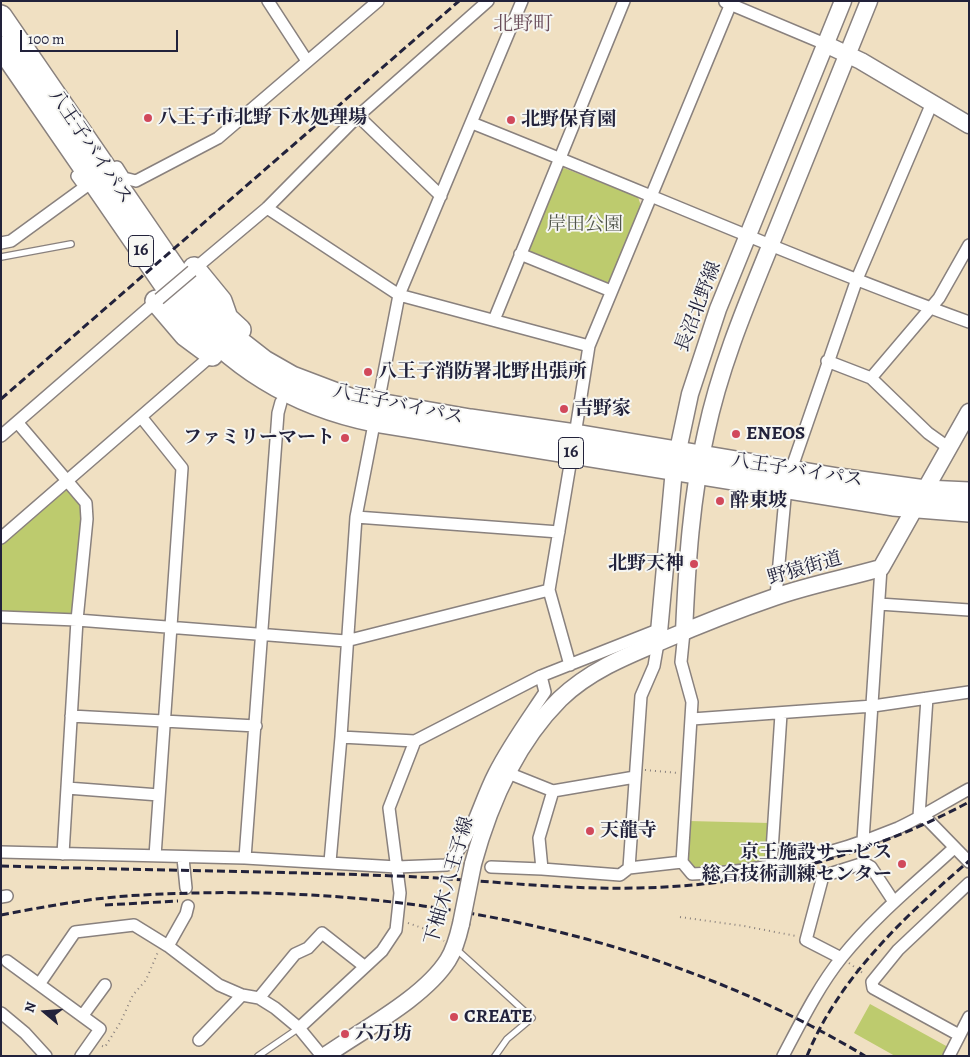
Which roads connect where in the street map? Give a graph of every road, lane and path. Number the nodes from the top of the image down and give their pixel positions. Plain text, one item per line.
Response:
1 (268, 1) edge
2 (378, 1) edge
3 (488, 1) edge
4 (522, 1) edge
5 (624, 1) edge
6 (843, 1) edge
7 (869, 1) edge
8 (729, 2) edge
9 (5, 21) edge
10 (825, 44) junction
11 (7, 54) edge
12 (848, 54) junction
13 (307, 61) junction
14 (932, 104) junction
15 (358, 116) junction
16 (472, 123) junction
17 (969, 125) edge
18 (559, 158) junction
19 (651, 194) junction
20 (442, 196) junction
21 (267, 208) junction
22 (748, 236) junction
23 (1, 243) edge
24 (71, 244) dead end
25 (770, 245) junction
26 (969, 246) edge
27 (520, 254) junction
28 (1, 257) edge
29 (193, 270) junction
30 (857, 279) junction
31 (611, 291) junction
32 (399, 295) junction
33 (157, 300) junction
34 (931, 308) junction
35 (494, 320) junction
36 (969, 322) edge
37 (589, 346) junction
38 (212, 355) junction
39 (827, 361) junction
40 (870, 378) junction
41 (281, 402) junction
42 (687, 408) junction
43 (711, 412) junction
44 (969, 412) edge
45 (376, 413) junction
46 (142, 418) junction
47 (17, 422) junction
48 (1, 436) edge
49 (573, 444) junction
50 (949, 448) junction
51 (675, 460) junction
52 (700, 464) junction
53 (788, 479) junction
54 (68, 480) junction
55 (969, 494) edge
56 (920, 500) junction
57 (969, 511) edge
58 (356, 517) junction
59 (559, 532) junction
60 (1, 538) edge
61 (881, 568) junction
62 (549, 590) junction
63 (776, 596) junction
64 (879, 604) junction
65 (969, 610) edge
66 (1, 617) edge
67 (77, 620) junction
68 (171, 628) junction
69 (684, 632) junction
70 (263, 634) junction
71 (659, 636) junction
72 (346, 640) junction
73 (570, 665) junction
74 (541, 676) junction
75 (969, 692) edge
76 (928, 698) junction
77 (872, 706) junction
78 (781, 714) junction
79 (72, 716) junction
80 (692, 719) junction
81 (163, 723) junction
82 (256, 726) junction
83 (341, 737) junction
84 (415, 741) junction
85 (508, 773) junction
86 (635, 773) junction
87 (688, 774) junction
88 (67, 788) junction
89 (969, 789) edge
90 (553, 791) junction
91 (159, 795) junction
92 (919, 816) junction
93 (863, 840) junction
94 (954, 848) junction
95 (1, 852) edge
96 (62, 854) junction
97 (155, 856) junction
98 (183, 858) junction
99 (245, 858) junction
100 (330, 862) junction
101 (682, 862) junction
102 (969, 862) edge
103 (771, 866) junction
104 (397, 867) junction
105 (491, 867) dead end
106 (629, 868) junction
107 (542, 870) junction
108 (969, 883) edge
109 (186, 888) dead end
110 (894, 902) junction
111 (188, 906) dead end
112 (680, 917) dead end
113 (399, 919) junction
114 (806, 940) junction
115 (168, 946) junction
116 (454, 948) junction
117 (841, 958) junction
118 (7, 961) dead end
119 (364, 966) junction
120 (872, 982) junction
121 (40, 984) junction
122 (105, 985) dead end
123 (242, 995) junction
124 (259, 998) junction
125 (1, 1013) edge
126 (83, 1015) junction
127 (969, 1017) edge
128 (299, 1028) junction
129 (106, 1032) dead end
130 (959, 1035) junction
131 (113, 1037) junction
132 (199, 1040) dead end
133 (99, 1044) dead end
134 (46, 1056) edge
135 (81, 1056) edge
136 (258, 1056) edge
137 (323, 1056) edge
138 (495, 1056) edge
139 (783, 1056) edge
140 (949, 1056) edge

1 - 13 street
2 - 13 street
3 - 15 street
4 - 16 street
5 - 18 street
6 - 10 main road, 長沼北野線
7 - 12 main road
8 - 10 street
8 - 19 street
9 - 13 street
9 - 45 highway, 八王子バイパス / 16
10 - 12 main road
10 - 22 main road, 長沼北野線
11 - 23 street
11 - 45 highway, 八王子バイパス / 16
12 - 14 main road
12 - 25 main road
14 - 17 main road
14 - 30 street
15 - 20 street
15 - 21 street
16 - 18 street
16 - 20 street
18 - 19 street
18 - 27 street
19 - 22 street
19 - 31 street
20 - 32 street
21 - 29 street
21 - 32 street
22 - 25 street
22 - 42 main road, 長沼北野線
24 - 28 lane
25 - 30 street
25 - 43 main road
26 - 34 street
27 - 31 street
27 - 35 street
29 - 33 street, bridge
29 - 45 highway
30 - 34 street
30 - 39 street
31 - 37 street
32 - 35 street
32 - 45 street
33 - 38 highway
33 - 47 street
34 - 36 street
34 - 40 street
35 - 37 street
37 - 49 street
38 - 41 highway
38 - 46 street
39 - 40 street
39 - 53 street
40 - 50 street
41 - 45 highway
41 - 70 street
42 - 43 main road
42 - 51 main road, 長沼北野線
43 - 52 main road
44 - 50 main road
45 - 49 highway, 八王子バイパス / 16
45 - 58 street
46 - 54 street
46 - 68 street
47 - 48 street
47 - 54 street
49 - 51 highway, 八王子バイパス / 16
49 - 59 street
50 - 56 main road
51 - 52 highway, 八王子バイパス / 16
51 - 71 main road, 長沼北野線
52 - 53 highway, 八王子バイパス / 16
52 - 69 main road
53 - 56 highway, 八王子バイパス / 16
53 - 63 street
54 - 60 street
54 - 67 street
55 - 56 highway, 八王子バイパス / 16
56 - 57 highway, 八王子バイパス / 16
56 - 61 main road
58 - 59 street
58 - 72 street
59 - 62 street
61 - 63 main road, 野猿街道
61 - 64 street
62 - 72 street
62 - 73 street
63 - 69 main road, 野猿街道
64 - 65 street
64 - 77 street
66 - 67 street
67 - 68 street
67 - 79 street
68 - 70 street
68 - 81 street
69 - 71 main road, 野猿街道
69 - 80 street
70 - 72 street
70 - 82 street
71 - 73 street
71 - 85 main road, 下柚木八王子線
71 - 86 street
72 - 83 street
73 - 74 street
74 - 84 street
74 - 104 street
75 - 76 street
76 - 77 street
76 - 92 street
77 - 78 street
77 - 93 street
78 - 80 street
78 - 103 street
79 - 81 street
79 - 88 street
80 - 87 street
81 - 82 street
81 - 91 street
82 - 99 street
83 - 84 street
83 - 100 street
84 - 104 street
85 - 90 street
85 - 116 main road, 下柚木八王子線, bridge
86 - 87 path
86 - 90 street
86 - 106 street
87 - 101 street
88 - 91 street
88 - 96 street
89 - 92 street
90 - 107 street
91 - 97 street
92 - 93 street
92 - 94 street
93 - 103 street
94 - 102 street
94 - 110 street
95 - 96 street
96 - 97 street
97 - 98 street
98 - 99 street
98 - 109 street
99 - 100 street
100 - 104 street
101 - 103 street
101 - 106 street
104 - 113 street
105 - 107 street
106 - 107 street
108 - 120 street
110 - 114 street
110 - 117 street
111 - 115 street
112 - 114 path
113 - 116 path
113 - 119 street
114 - 117 street
115 - 121 street
115 - 123 street
115 - 131 path
116 - 137 main road, 下柚木八王子線
116 - 138 lane
117 - 120 path
117 - 139 street
118 - 121 street
119 - 124 street
119 - 128 street
120 - 130 street
121 - 126 street
122 - 126 street
123 - 124 street
123 - 132 street
124 - 128 street
125 - 134 street
126 - 135 street
127 - 130 street
128 - 136 lane
128 - 137 street
129 - 131 path
130 - 140 street
131 - 133 path

